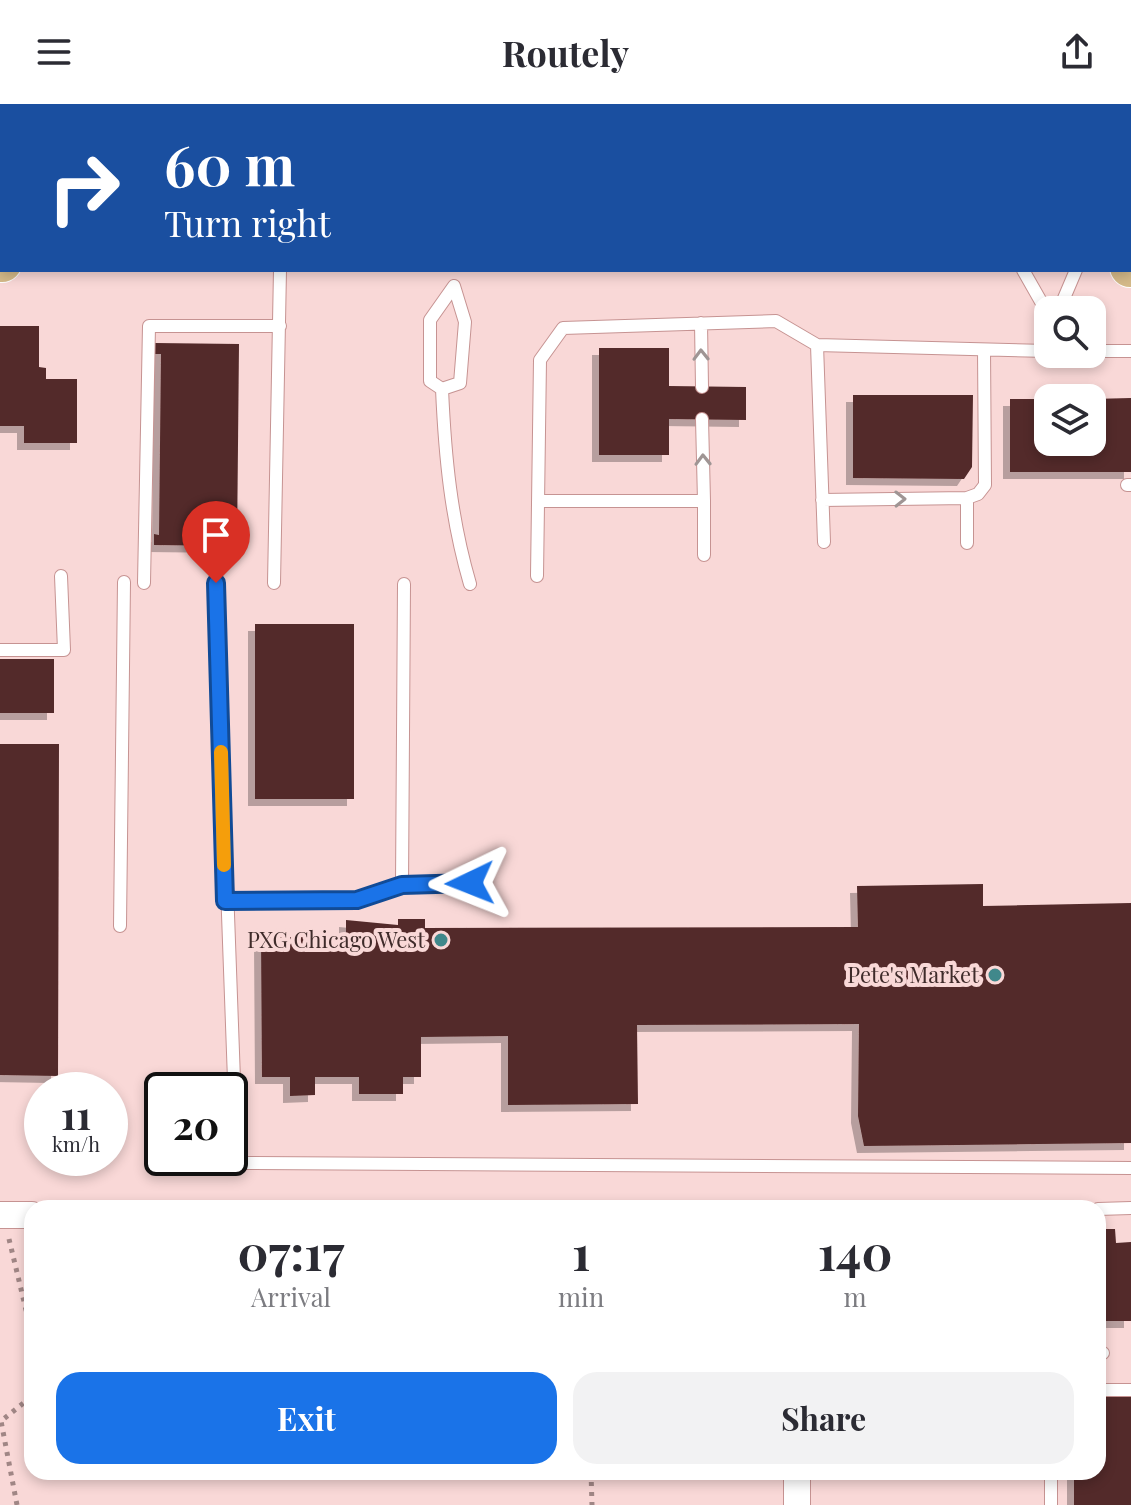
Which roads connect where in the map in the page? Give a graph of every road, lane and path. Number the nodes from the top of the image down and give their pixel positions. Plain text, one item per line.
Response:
1 (280, 272) edge
2 (457, 272) edge
3 (1024, 272) edge
4 (1075, 272) edge
5 (454, 286) junction
6 (1038, 296) edge
7 (1065, 296) edge
8 (701, 323) junction
9 (280, 326) junction
10 (817, 345) junction
11 (984, 350) junction
12 (1034, 351) edge
13 (1106, 351) edge
14 (1131, 351) edge
15 (702, 387) dead end
16 (442, 389) junction
17 (702, 419) dead end
18 (967, 498) junction
19 (822, 500) junction
20 (538, 501) junction
21 (704, 501) junction
22 (824, 542) dead end
23 (967, 543) dead end
24 (704, 555) dead end
25 (61, 576) dead end
26 (537, 576) dead end
27 (124, 582) dead end
28 (144, 583) dead end
29 (216, 583) dead end
30 (274, 583) dead end
31 (404, 584) dead end
32 (470, 584) dead end
33 (0, 650) edge
34 (470, 883) dead end
35 (402, 885) junction
36 (225, 901) junction
37 (120, 926) dead end
38 (1131, 1168) edge
39 (1131, 1208) edge
40 (1106, 1209) edge
41 (2, 1215) edge
42 (24, 1215) edge
43 (24, 1303) edge
44 (1106, 1390) edge
45 (1131, 1390) edge
46 (24, 1403) edge
47 (0, 1421) edge
48 (591, 1480) edge
49 (797, 1480) edge
50 (1051, 1480) edge
51 (590, 1504) edge
52 (17, 1505) edge
53 (797, 1505) edge
54 (1051, 1505) edge

1 - 9 lane
2 - 5 lane
3 - 6 lane
4 - 7 lane
5 - 16 lane
5 - 16 lane
8 - 10 lane
15 -> 8 lane
8 - 20 lane
9 - 28 lane
9 - 30 lane
10 - 11 lane
10 - 19 lane
11 - 12 lane
11 - 18 lane
13 - 14 lane
16 - 32 lane
21 -> 17 lane
19 -> 18 lane
18 - 23 lane
19 - 22 lane
20 - 21 lane
20 - 26 lane
21 - 24 lane
25 - 33 lane
27 - 37 lane
29 - 36 lane
31 - 35 lane
34 - 35 lane
35 - 36 lane
36 - 38 lane
39 - 40 lane
41 - 42 street
41 - 43 path
44 - 45 lane
46 - 47 path
47 - 52 path
48 - 51 path
49 - 53 street
50 - 54 lane

